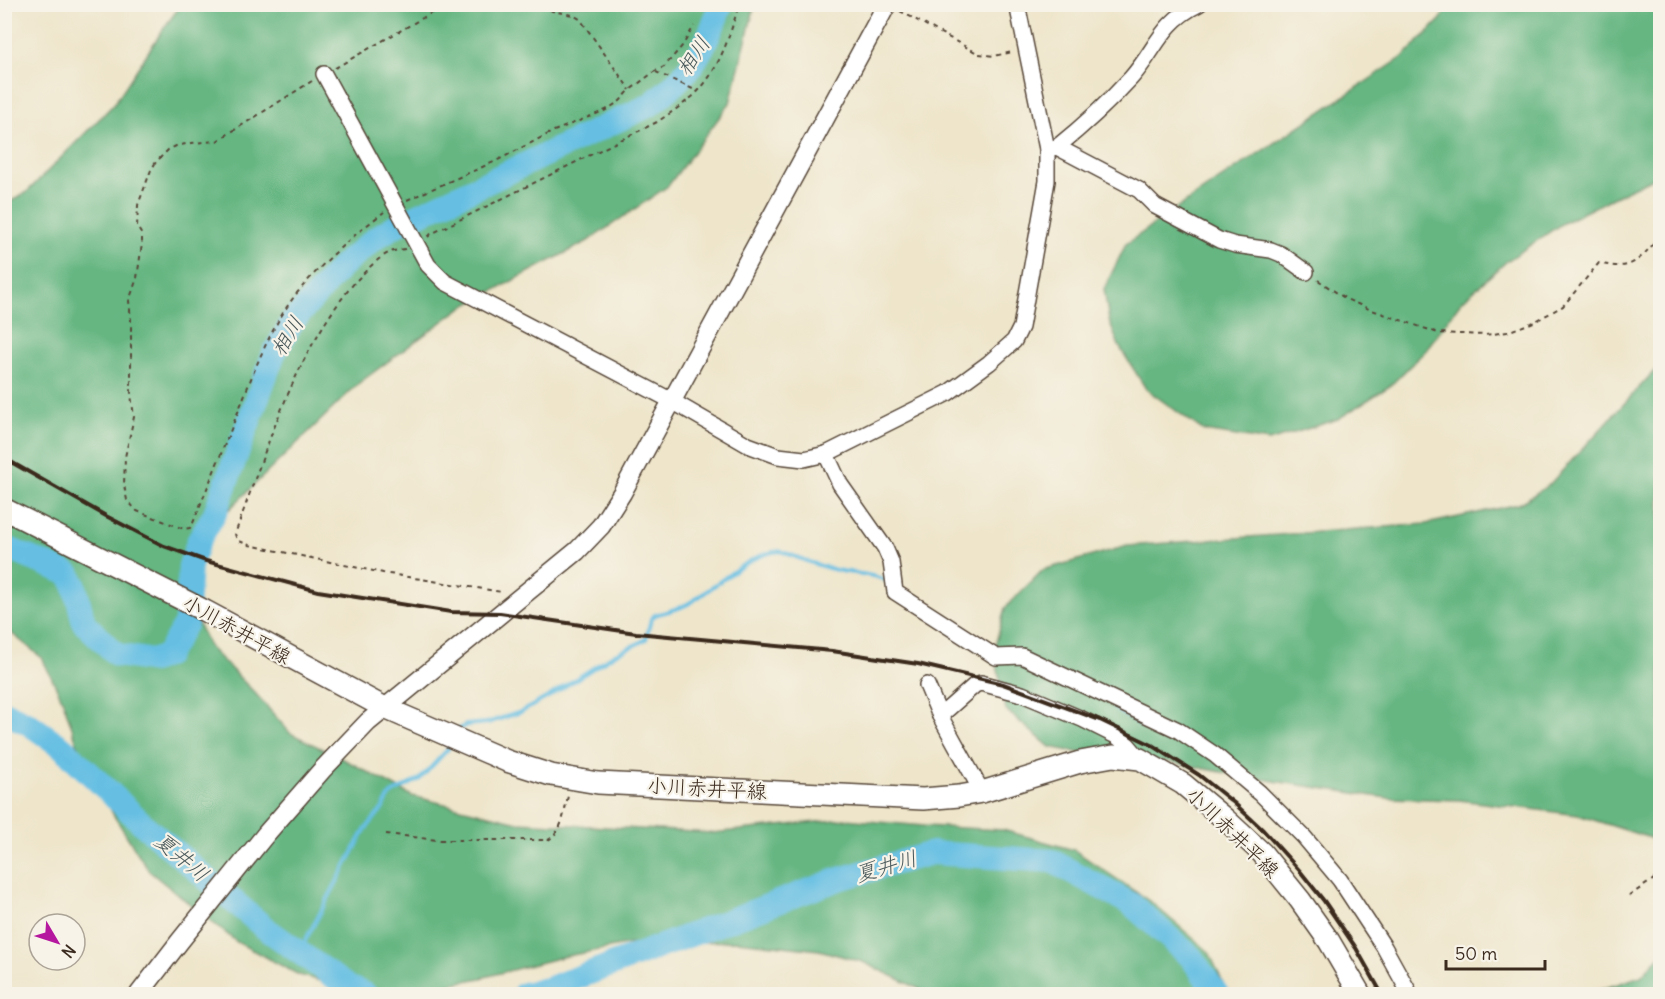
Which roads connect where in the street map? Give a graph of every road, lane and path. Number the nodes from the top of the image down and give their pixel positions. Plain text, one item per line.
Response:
1 (447, 4) edge
2 (543, 4) edge
3 (739, 4) edge
4 (1017, 4) edge
5 (1199, 4) edge
6 (892, 7) edge
7 (1026, 50) junction
8 (655, 71) dead end
9 (324, 74) junction
10 (630, 90) dead end
11 (696, 91) junction
12 (1052, 148) junction
13 (1660, 237) edge
14 (416, 242) junction
15 (1306, 272) joint
16 (672, 401) junction
17 (826, 454) junction
18 (4, 509) edge
19 (184, 529) dead end
20 (522, 596) junction
21 (927, 685) dead end
22 (385, 708) junction
23 (940, 716) junction
24 (1140, 759) junction
25 (573, 779) junction
26 (982, 792) junction
27 (386, 834) dead end
28 (1660, 875) edge
29 (1629, 896) dead end
30 (139, 994) edge
31 (1360, 994) edge
32 (1410, 994) edge

1 - 9 path
2 - 10 path
3 - 11 path
4 - 7 street
5 - 12 street
6 - 7 path
6 - 16 street
7 - 12 street
8 - 11 path
9 - 14 street
9 - 19 path
11 - 14 path
12 - 15 street
12 - 17 street
13 - 15 path
14 - 16 street
14 - 20 path
16 - 17 street
16 - 20 street
17 - 32 street
18 - 22 main road, 小川赤井平線
20 - 22 street
21 - 23 street
22 - 25 main road, 小川赤井平線
22 - 30 street
23 - 24 street
23 - 26 street
24 - 26 main road, 小川赤井平線
24 - 31 main road, 小川赤井平線
25 - 26 main road, 小川赤井平線
25 - 27 path
28 - 29 path

